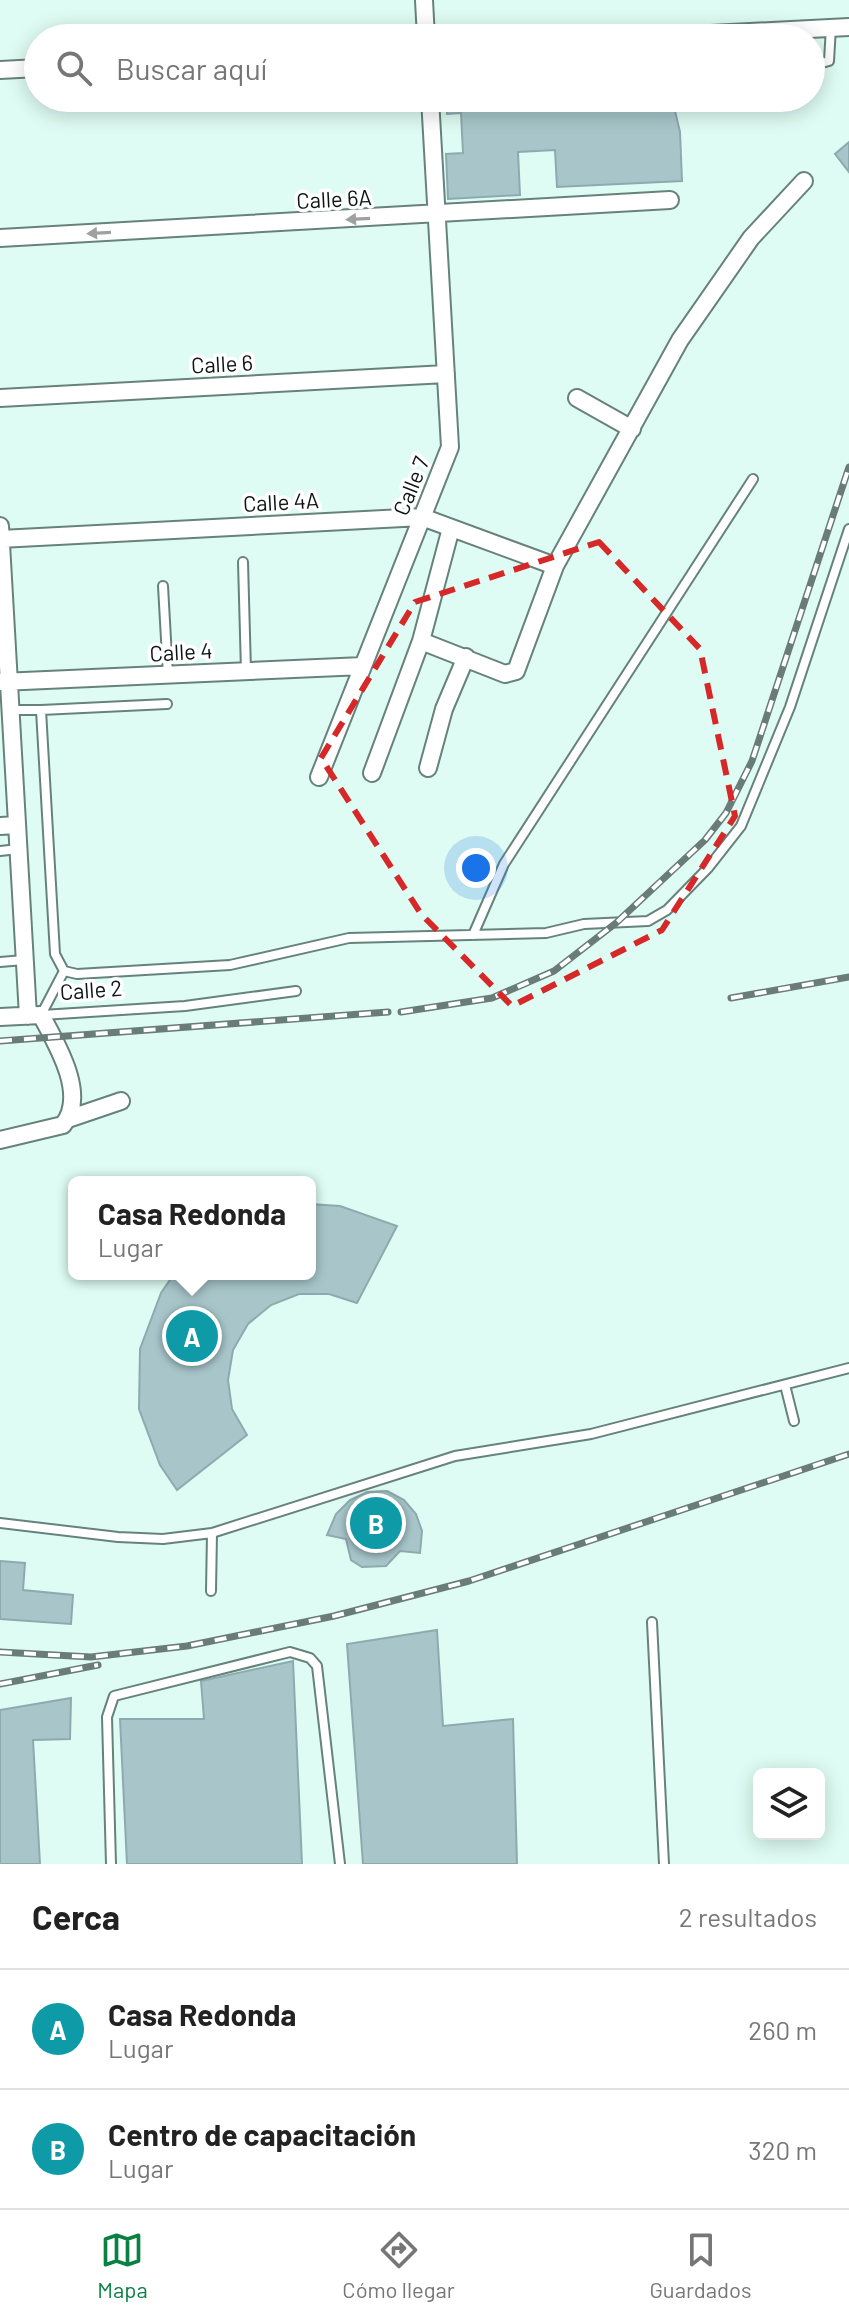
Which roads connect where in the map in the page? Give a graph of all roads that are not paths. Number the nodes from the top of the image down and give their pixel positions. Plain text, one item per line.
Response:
1 (424, 0) edge
2 (425, 24) edge
3 (825, 26) edge
4 (831, 26) junction
5 (849, 27) edge
6 (825, 62) edge
7 (24, 69) edge
8 (0, 70) edge
9 (431, 112) edge
10 (804, 181) dead end
11 (670, 200) dead end
12 (436, 215) junction
13 (0, 238) edge
14 (446, 374) junction
15 (0, 398) edge
16 (577, 398) dead end
17 (632, 429) junction
18 (753, 479) dead end
19 (422, 517) junction
20 (0, 526) edge
21 (451, 528) junction
22 (849, 529) edge
23 (0, 539) edge
24 (243, 562) dead end
25 (555, 566) junction
26 (163, 586) dead end
27 (421, 641) junction
28 (466, 657) junction
29 (363, 666) junction
30 (246, 671) junction
31 (168, 675) junction
32 (4, 682) edge
33 (167, 704) dead end
34 (11, 710) junction
35 (41, 710) junction
36 (428, 768) dead end
37 (372, 773) dead end
38 (319, 777) dead end
39 (8, 825) edge
40 (18, 849) junction
41 (0, 851) edge
42 (473, 935) junction
43 (25, 960) junction
44 (0, 962) edge
45 (64, 971) junction
46 (296, 991) dead end
47 (34, 1015) junction
48 (0, 1017) edge
49 (121, 1101) dead end
50 (68, 1119) junction
51 (0, 1140) edge
52 (849, 1368) edge
53 (785, 1385) junction
54 (794, 1421) dead end
55 (0, 1523) edge
56 (212, 1533) junction
57 (211, 1591) dead end
58 (652, 1622) dead end
59 (111, 1864) edge
60 (340, 1864) edge
61 (664, 1864) edge

1 - 2 street
3 - 4 street
4 - 5 street
4 - 6 lane
7 - 8 street
9 - 12 street, Calle 7
10 - 17 street
11 - 12 street, Calle 6A
12 -> 13 street, Calle 6A
12 - 14 street, Calle 7
14 - 15 street, Calle 6
14 - 19 street, Calle 7
16 - 17 street
17 - 25 street
18 - 42 lane
19 - 21 street, Calle 4A
19 - 23 street, Calle 4A
19 - 29 street, Calle 7
20 - 23 street
21 - 25 street, Calle 4A
21 - 27 street
22 - 42 lane
23 - 32 street
24 - 30 lane
25 - 28 street
26 - 31 lane
27 - 28 street
27 - 37 street
28 - 36 street
29 - 30 street, Calle 4
29 - 38 street, Calle 7
30 - 31 street, Calle 4
31 - 32 street, Calle 4
32 - 34 street
33 - 35 lane
34 - 35 lane
34 - 39 street
35 - 45 lane
39 - 40 street
40 - 41 lane
40 - 43 street
42 - 45 lane
43 - 44 lane
43 - 47 street
45 - 47 lane
46 - 47 lane, Calle 2
47 - 48 street, Calle 2
47 - 50 street
49 - 50 street
50 - 51 street
52 - 53 lane
53 - 54 lane
53 - 56 lane
55 - 56 lane
56 - 57 lane
58 - 61 lane
59 - 60 lane

